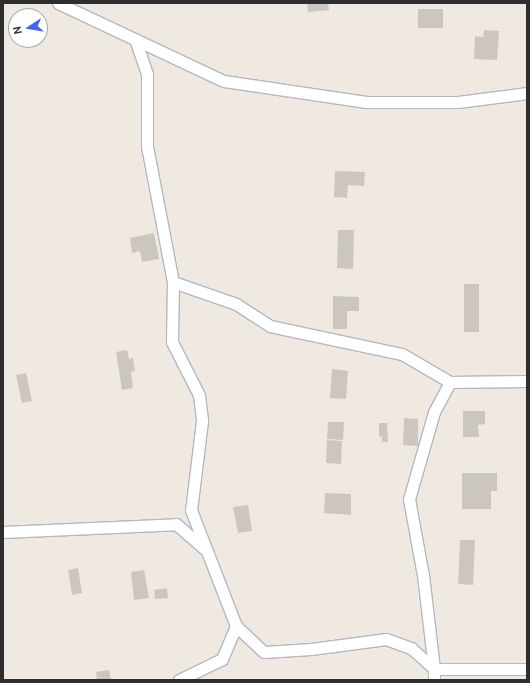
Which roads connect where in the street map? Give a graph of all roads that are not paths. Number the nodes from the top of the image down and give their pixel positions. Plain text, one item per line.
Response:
1 (58, 3) edge
2 (135, 39) junction
3 (527, 93) edge
4 (173, 282) junction
5 (450, 382) junction
6 (527, 382) edge
7 (3, 532) edge
8 (209, 553) junction
9 (236, 626) junction
10 (527, 669) edge
11 (434, 675) edge
12 (179, 680) edge

1 - 2 street
2 - 3 street
2 - 4 street
4 - 5 street
4 - 8 street
5 - 6 street
5 - 11 street
7 - 8 street
8 - 9 street
9 - 11 street
9 - 12 street
10 - 11 street

